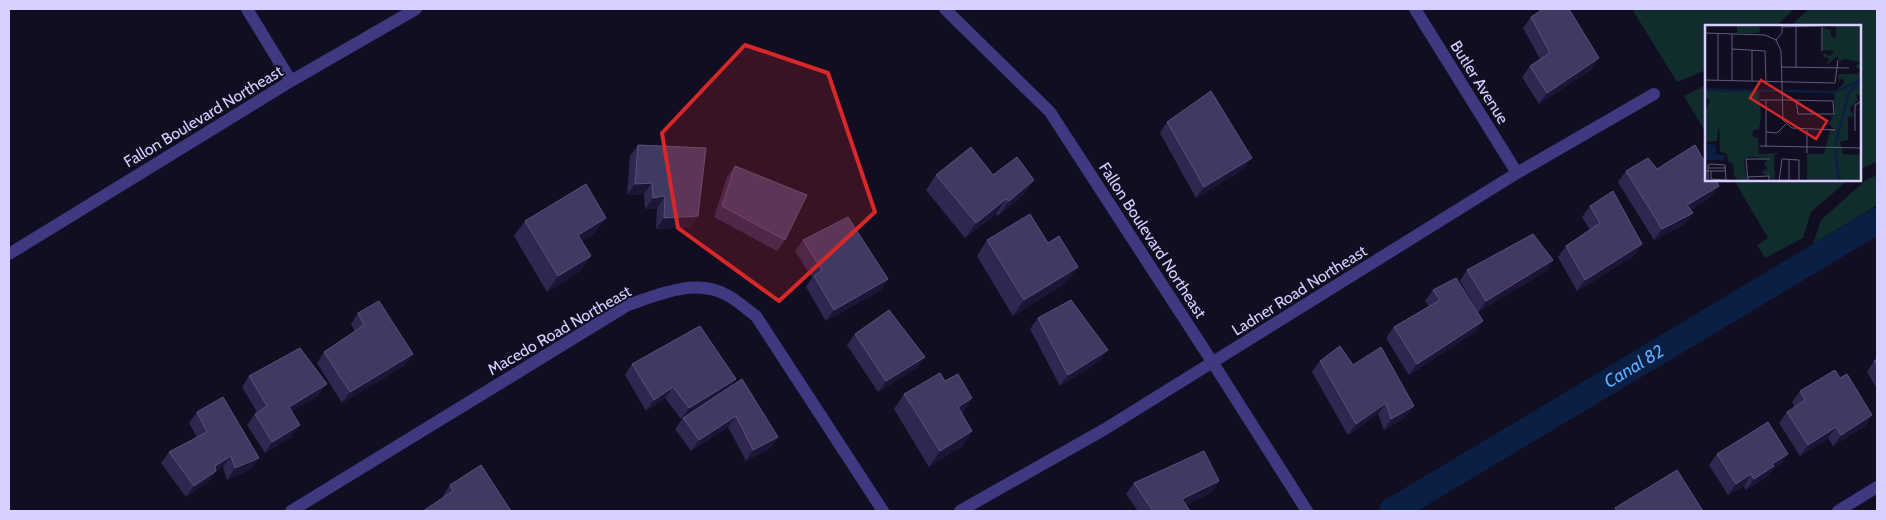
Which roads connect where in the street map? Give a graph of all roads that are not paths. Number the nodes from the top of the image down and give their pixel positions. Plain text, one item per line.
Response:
1 (247, 9) edge
2 (416, 9) edge
3 (945, 9) edge
4 (1415, 9) edge
5 (292, 81) junction
6 (1654, 94) dead end
7 (1517, 173) junction
8 (9, 254) edge
9 (1213, 363) junction
10 (1877, 487) edge
11 (291, 511) edge
12 (883, 511) edge
13 (960, 511) edge
14 (1307, 511) edge
15 (1838, 511) edge

1 - 5 street
2 - 5 street, Fallon Boulevard Northeast
3 - 9 street, Fallon Boulevard Northeast
4 - 7 street, Butler Avenue
5 - 8 street, Fallon Boulevard Northeast
6 - 7 street, Ladner Road Northeast
7 - 9 street, Ladner Road Northeast
9 - 13 street, Ladner Road Northeast
9 - 14 street, Fallon Boulevard Northeast
10 - 15 street
11 - 12 street, Macedo Road Northeast

